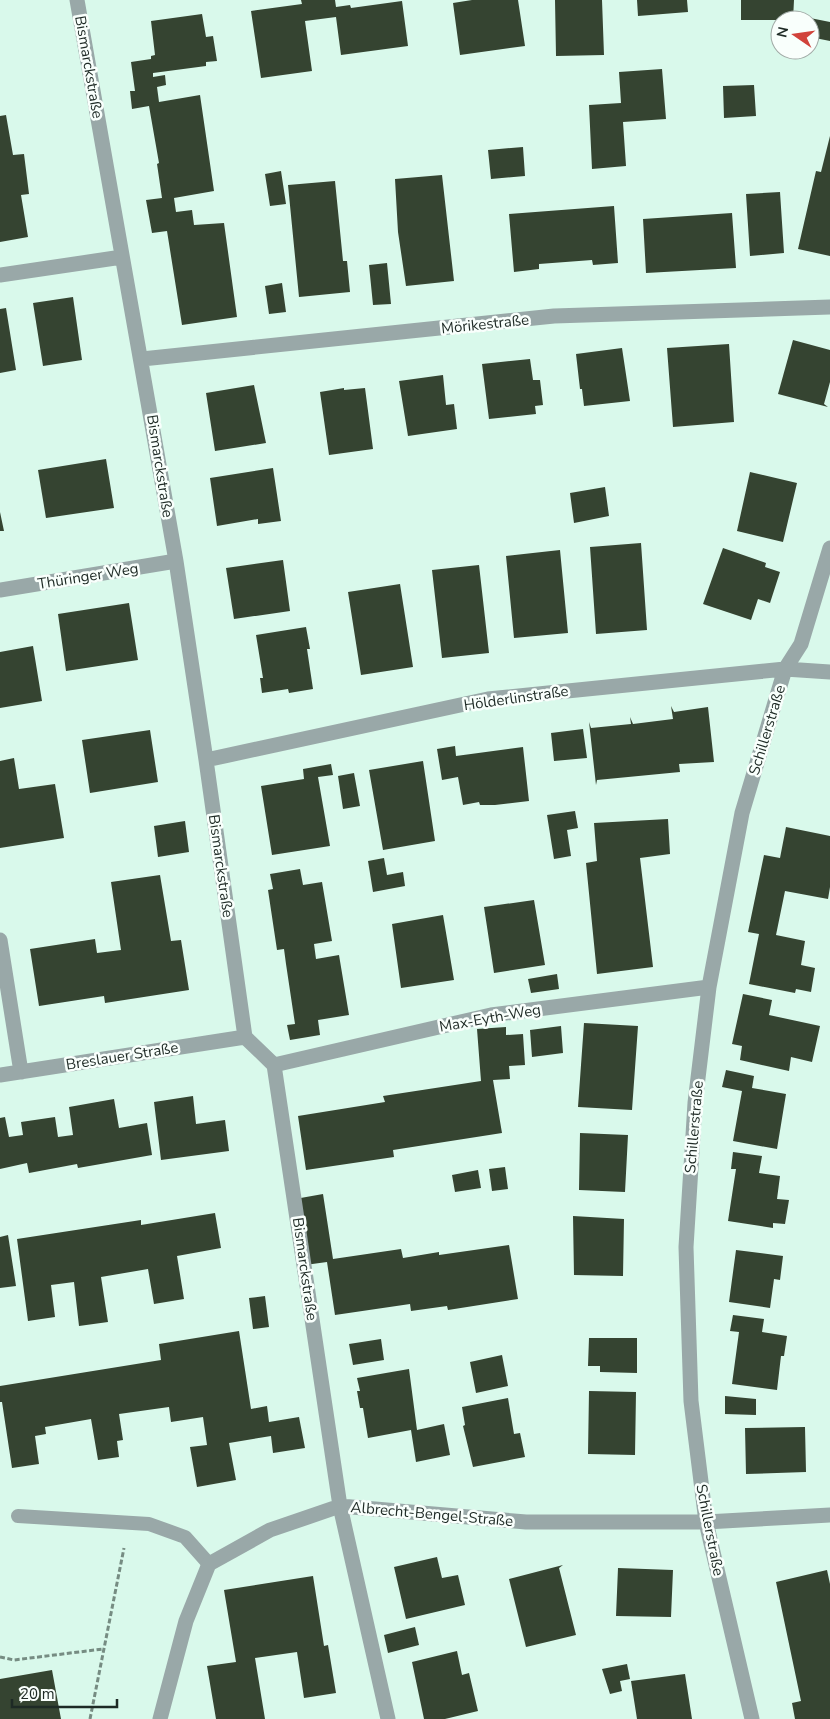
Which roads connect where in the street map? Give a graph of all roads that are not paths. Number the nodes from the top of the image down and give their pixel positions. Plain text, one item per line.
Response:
1 (77, 0) edge
2 (122, 257) junction
3 (0, 276) edge
4 (830, 307) edge
5 (142, 359) junction
6 (830, 548) edge
7 (176, 561) junction
8 (0, 590) edge
9 (785, 669) junction
10 (830, 672) edge
11 (206, 760) junction
12 (0, 940) edge
13 (709, 987) junction
14 (245, 1038) junction
15 (274, 1065) junction
16 (21, 1072) junction
17 (0, 1075) edge
18 (340, 1506) junction
19 (830, 1515) edge
20 (18, 1516) dead end
21 (706, 1522) junction
22 (209, 1564) junction
23 (160, 1719) edge
24 (388, 1719) edge
25 (752, 1719) edge

1 - 2 street, Bismarckstraße
2 - 3 street
2 - 5 street, Bismarckstraße
4 - 5 street, Mörikestraße
5 - 7 street, Bismarckstraße
6 - 9 street, Schillerstraße
7 - 8 street, Thüringer Weg
7 - 11 street, Bismarckstraße
9 - 10 street, Hölderlinstraße
9 - 11 street, Hölderlinstraße
9 - 13 street, Schillerstraße
11 - 14 street, Bismarckstraße
12 - 16 street
13 - 15 street, Max-Eyth-Weg
13 - 21 street, Schillerstraße
14 - 15 street
14 - 16 street, Breslauer Straße
15 - 18 street, Bismarckstraße
16 - 17 street, Breslauer Straße
18 - 21 street, Albrecht-Bengel-Straße
18 - 22 street, Albrecht-Bengel-Straße
18 - 24 street, Bismarckstraße
19 - 21 street, Albrecht-Bengel-Straße
20 - 22 lane
21 - 25 street, Schillerstraße
22 - 23 street

